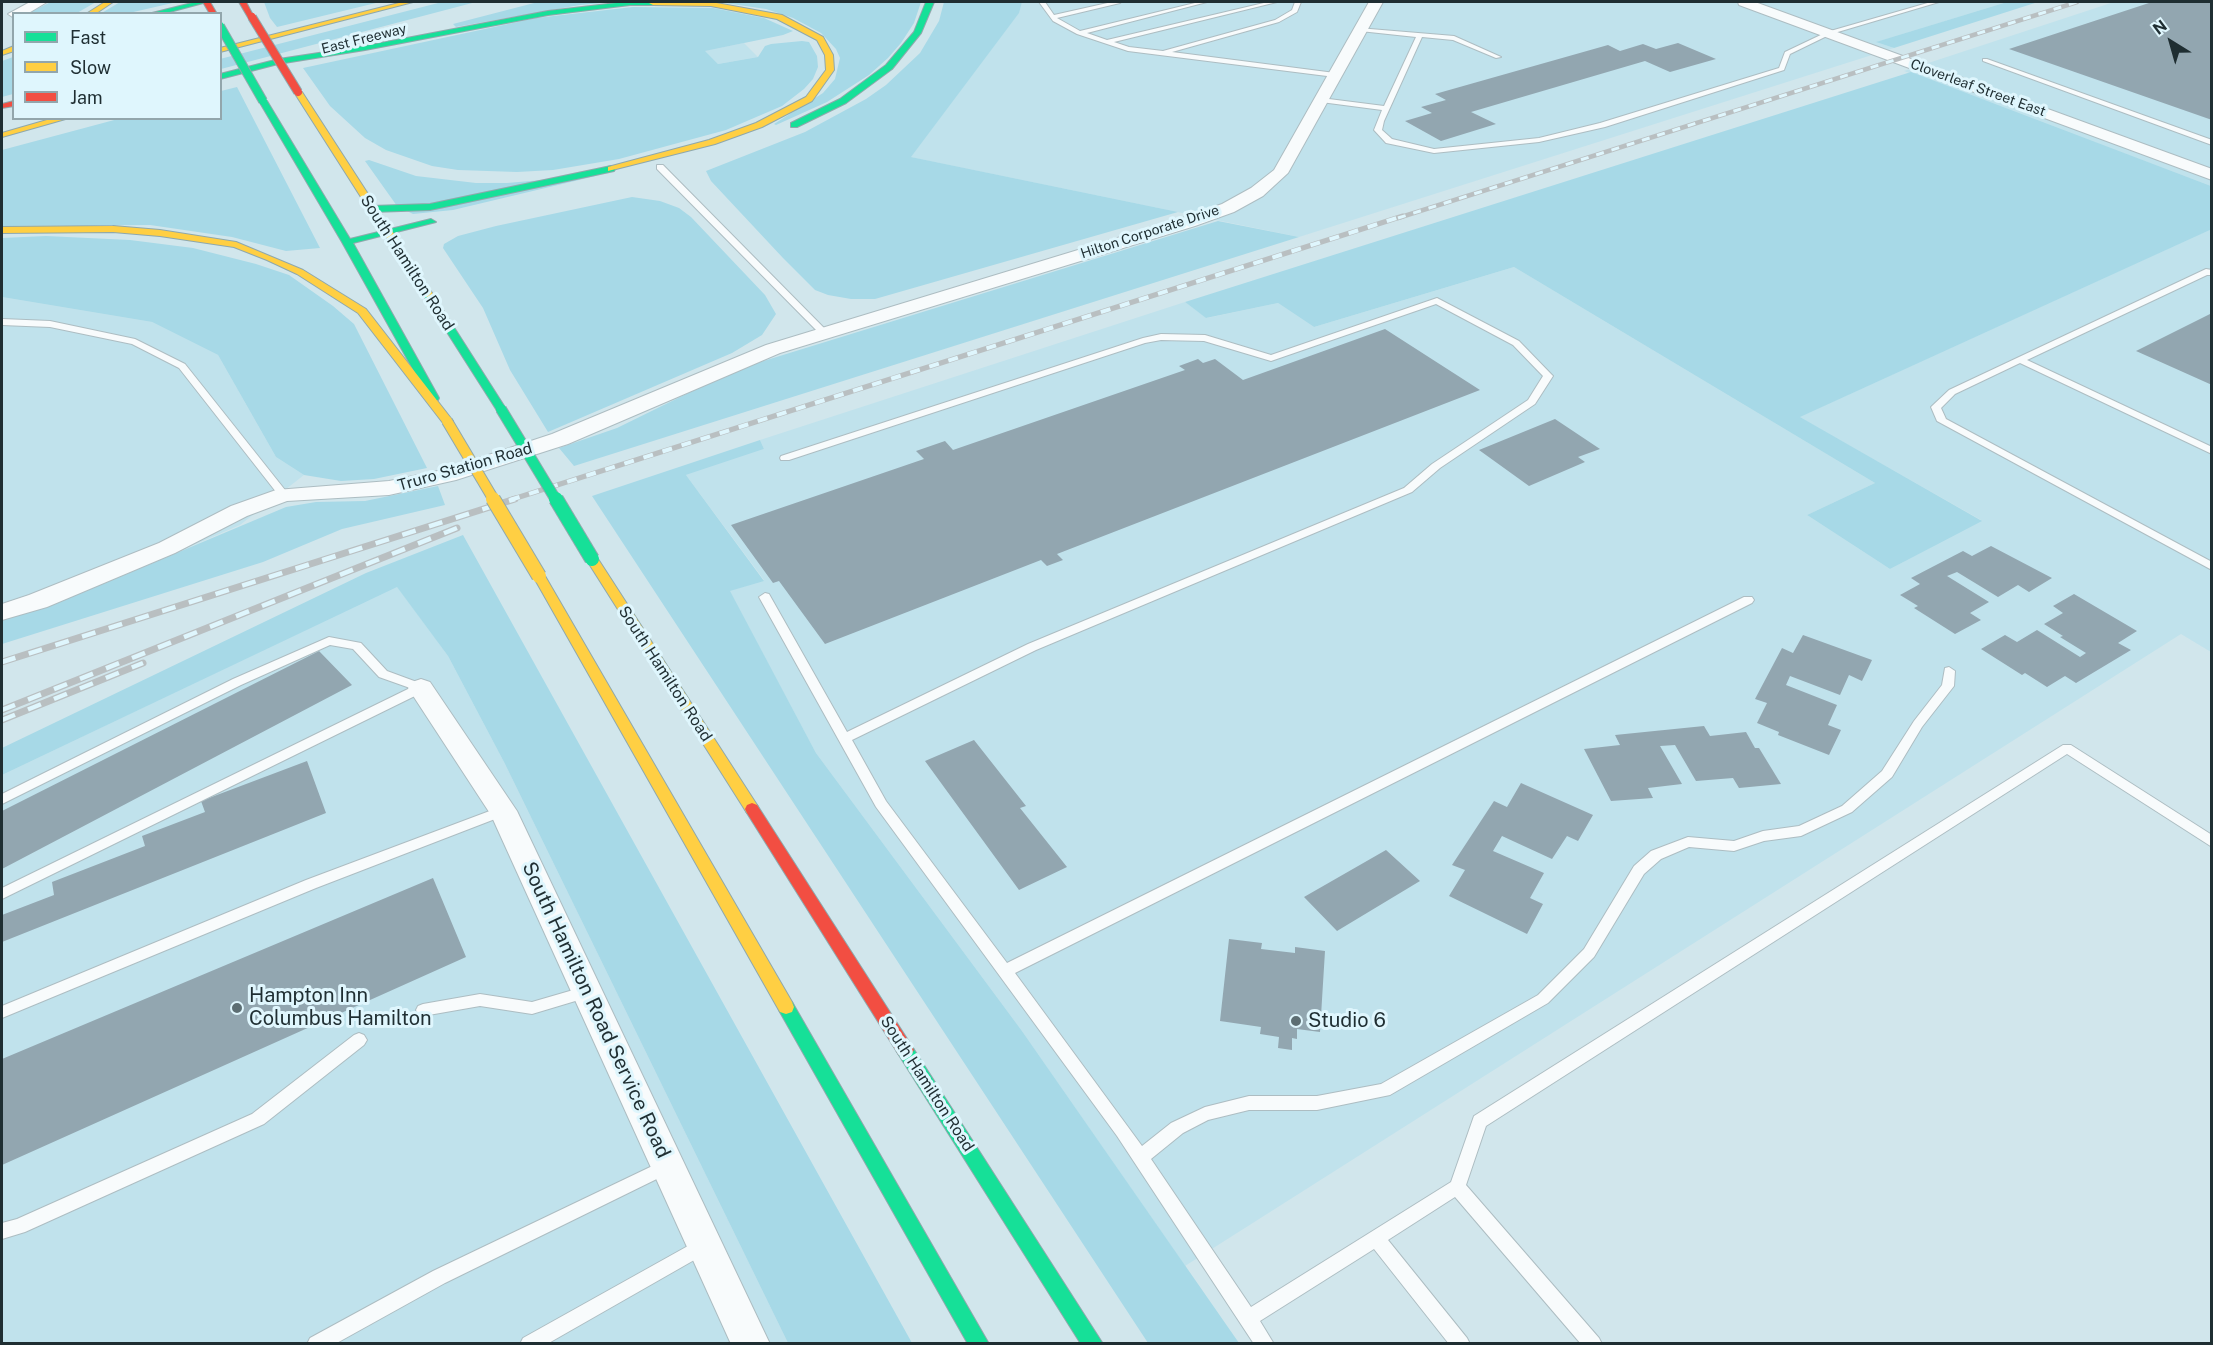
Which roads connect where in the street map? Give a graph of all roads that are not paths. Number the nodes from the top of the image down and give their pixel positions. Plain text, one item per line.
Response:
1 (40, 2) edge
2 (109, 2) edge
3 (205, 2) edge
4 (243, 2) edge
5 (409, 2) edge
6 (930, 2) edge
7 (1042, 2) edge
8 (1118, 2) edge
9 (1204, 2) edge
10 (1274, 2) edge
11 (1298, 2) edge
12 (1376, 2) edge
13 (1744, 2) edge
14 (1936, 2) edge
15 (18, 12) edge
16 (92, 12) edge
17 (160, 12) edge
18 (1053, 17) junction
19 (441, 19) dead end
20 (222, 29) edge
21 (1360, 29) junction
22 (1079, 33) junction
23 (1829, 33) junction
24 (1420, 35) junction
25 (1107, 42) junction
26 (222, 49) edge
27 (1162, 53) junction
28 (1498, 57) dead end
29 (1985, 60) dead end
30 (274, 62) junction
31 (222, 75) edge
32 (1335, 75) junction
33 (1321, 100) junction
34 (1386, 108) junction
35 (58, 120) edge
36 (2, 135) edge
37 (2211, 143) edge
38 (660, 166) junction
39 (2211, 175) edge
40 (372, 209) junction
41 (2, 230) edge
42 (388, 232) junction
43 (348, 242) junction
44 (2211, 273) edge
45 (2, 322) edge
46 (824, 332) junction
47 (2020, 360) junction
48 (447, 421) junction
49 (2211, 451) edge
50 (785, 458) dead end
51 (285, 495) junction
52 (2211, 567) edge
53 (765, 597) dead end
54 (1748, 600) dead end
55 (2, 612) edge
56 (1949, 670) dead end
57 (421, 688) junction
58 (845, 738) junction
59 (2, 800) edge
60 (503, 811) junction
61 (2211, 842) edge
62 (2, 894) edge
63 (1005, 971) junction
64 (588, 992) junction
65 (423, 1010) dead end
66 (2, 1012) edge
67 (359, 1041) dead end
68 (1140, 1158) junction
69 (668, 1165) junction
70 (1457, 1187) junction
71 (2, 1231) edge
72 (1375, 1239) junction
73 (706, 1244) junction
74 (1248, 1319) junction
75 (316, 1344) edge
76 (530, 1344) edge
77 (751, 1344) edge
78 (979, 1344) edge
79 (1093, 1344) edge
80 (1265, 1344) edge
81 (1461, 1344) edge
82 (1593, 1344) edge

1 - 15 street
2 - 16 main road
3 - 17 main road
4 - 40 main road, South Hamilton Road, bridge
5 - 26 main road, East Freeway
6 - 38 main road
7 - 18 lane
8 - 18 lane
9 - 22 lane
10 - 25 lane
11 - 27 lane
12 - 21 street, Hilton Corporate Drive
13 - 23 street, Cloverleaf Street East
14 - 23 lane
18 - 22 lane
19 - 30 main road, East Freeway
20 - 43 main road, bridge
21 - 24 lane
21 - 32 street, Hilton Corporate Drive
22 - 25 lane
23 - 34 lane
23 - 39 street, Cloverleaf Street East
24 - 28 lane
24 - 34 lane
25 - 27 lane
27 - 32 lane
29 - 37 lane
30 - 31 main road, East Freeway
30 - 40 main road
32 - 33 street, Hilton Corporate Drive
33 - 34 lane
33 - 46 street, Hilton Corporate Drive
35 - 36 main road
38 - 42 main road
38 - 46 lane
40 - 42 main road, South Hamilton Road
41 - 48 main road
42 - 43 main road
42 - 79 main road, South Hamilton Road, bridge
43 - 48 main road
44 - 47 lane
45 - 51 lane
46 - 51 street, Truro Station Road
47 - 49 lane
47 - 52 lane
48 - 78 main road, bridge
50 - 58 lane
51 - 55 street, Truro Station Road
53 - 58 lane
54 - 63 lane
56 - 68 lane
57 - 59 lane
57 - 60 street, South Hamilton Road Service Road
57 - 62 lane
58 - 63 lane
60 - 64 street, South Hamilton Road Service Road
60 - 66 lane
61 - 70 lane
63 - 68 lane
64 - 65 lane
64 - 69 street, South Hamilton Road Service Road
67 - 71 lane
68 - 74 lane
69 - 73 street, South Hamilton Road Service Road
69 - 75 lane
70 - 72 lane
70 - 82 lane
72 - 74 lane
72 - 81 lane
73 - 76 lane
73 - 77 street, South Hamilton Road Service Road
74 - 80 lane

